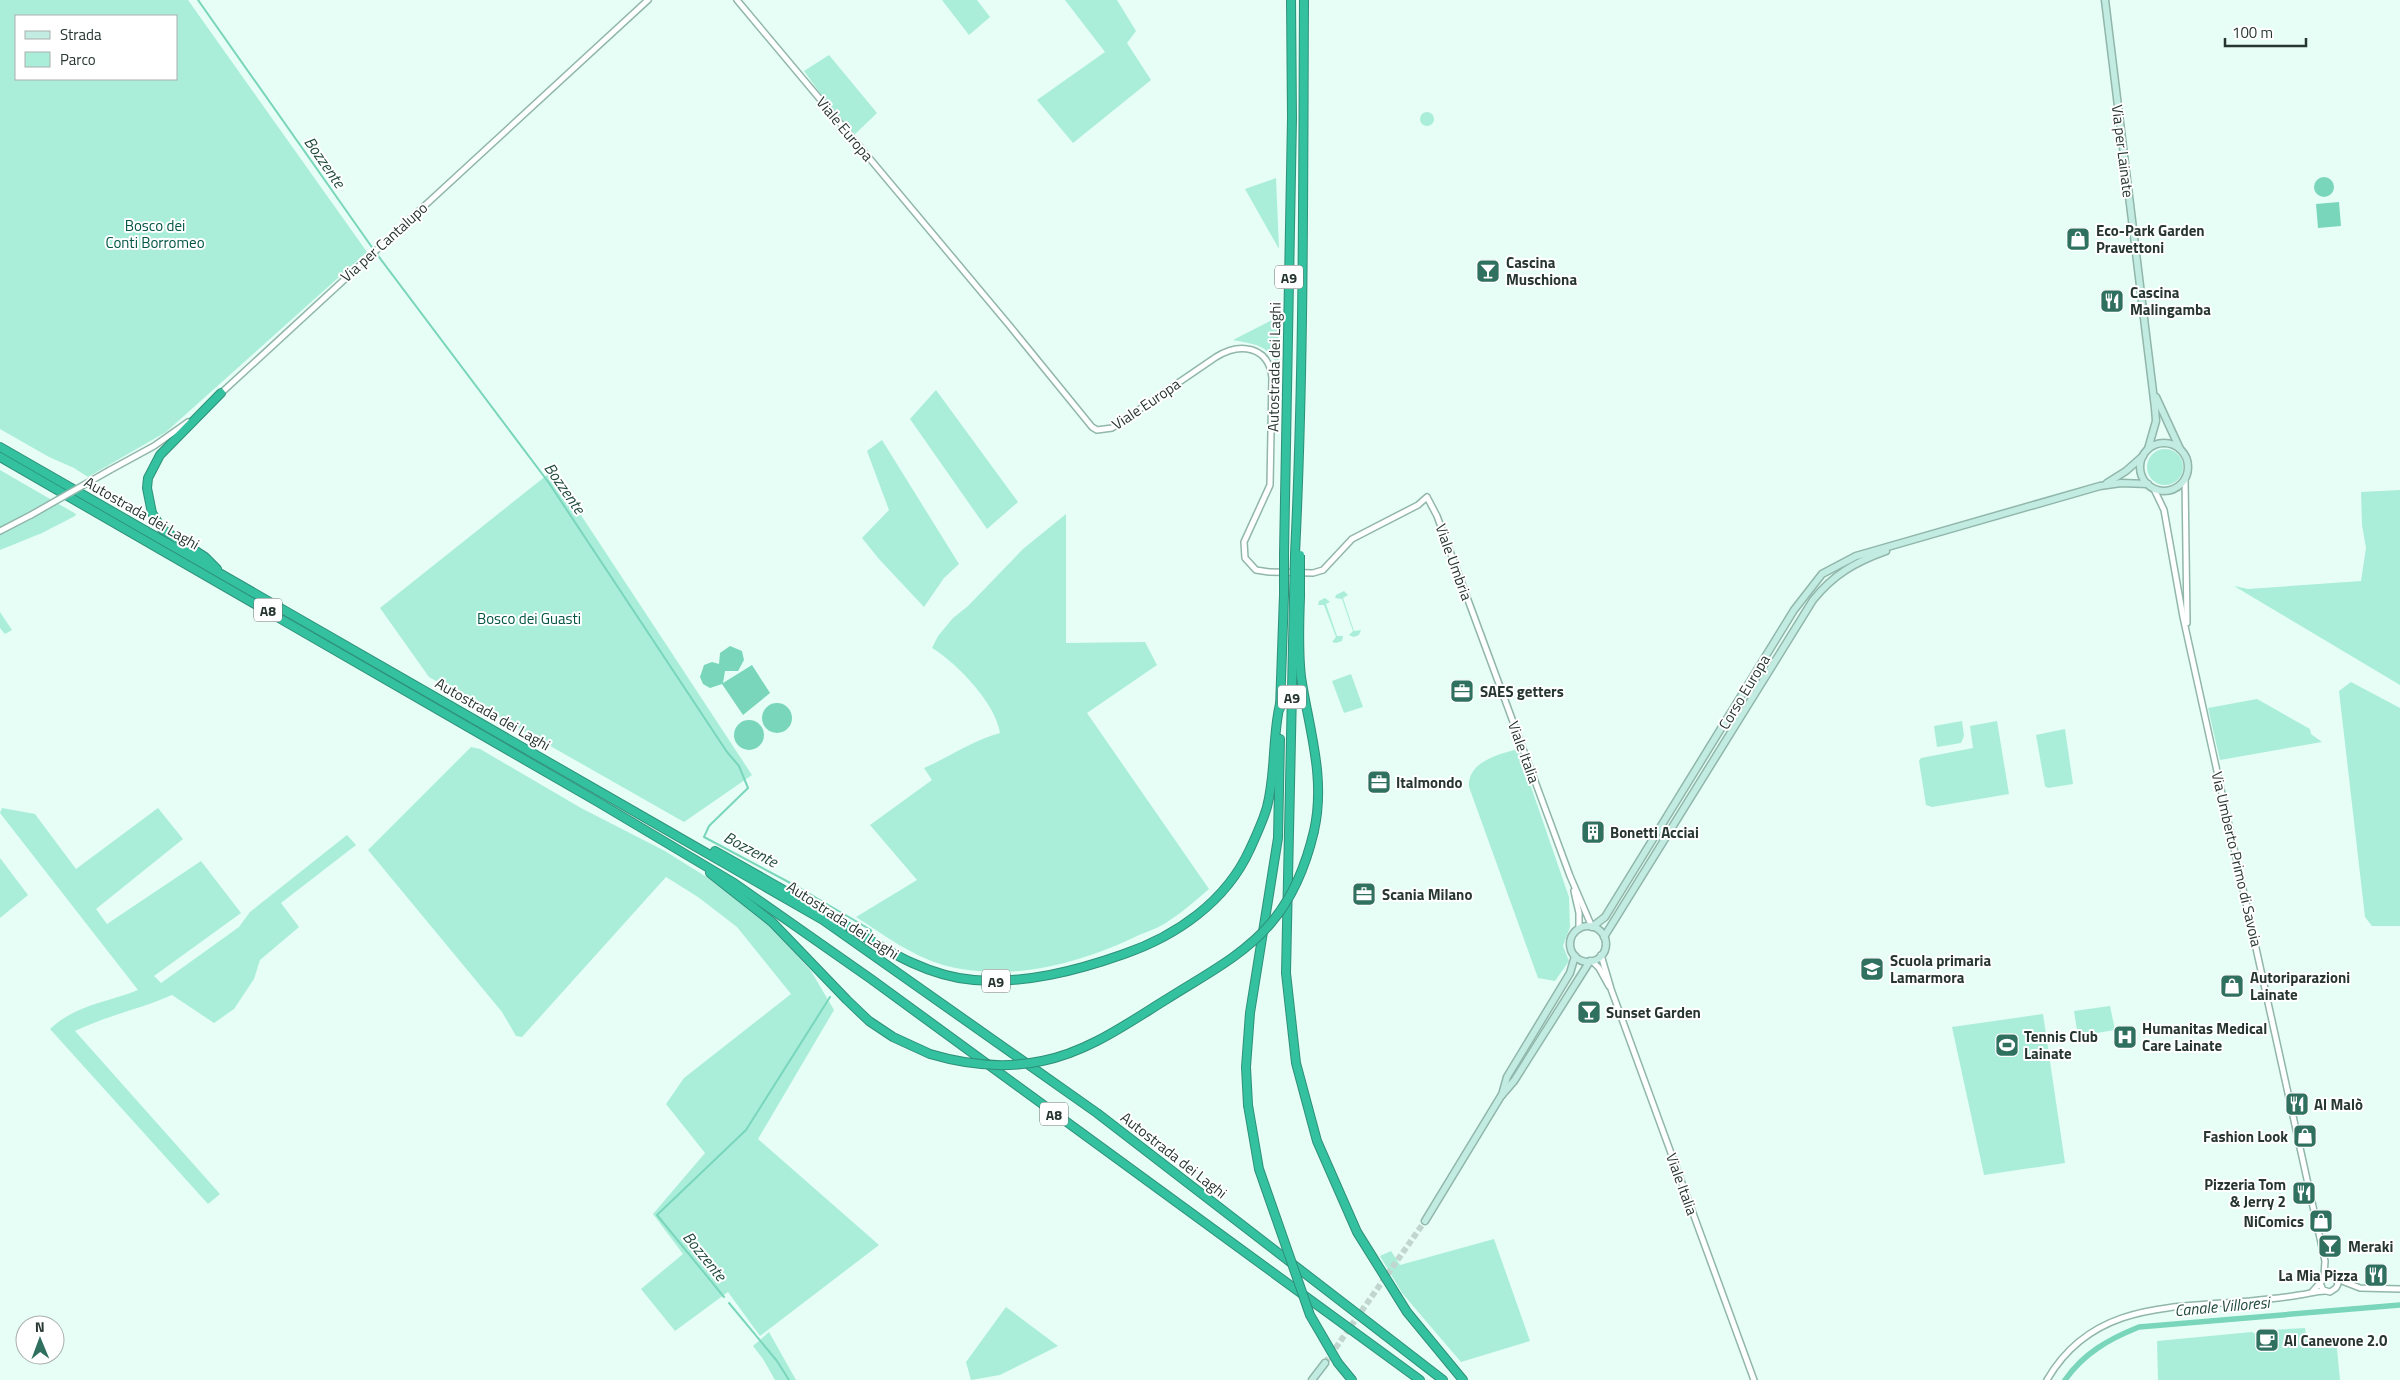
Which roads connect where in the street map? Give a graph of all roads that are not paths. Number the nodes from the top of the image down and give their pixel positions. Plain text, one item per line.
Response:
1 (648, 0) edge
2 (737, 0) edge
3 (1291, 0) edge
4 (1304, 0) edge
5 (2105, 0) edge
6 (2153, 386) junction
7 (221, 393) junction
8 (0, 447) edge
9 (2148, 449) junction
10 (2180, 449) junction
11 (0, 456) edge
12 (2144, 456) junction
13 (2185, 479) junction
14 (2148, 484) junction
15 (2100, 486) junction
16 (2154, 489) junction
17 (1427, 497) joint
18 (1954, 528) junction
19 (0, 531) edge
20 (224, 576) junction
21 (1297, 597) junction
22 (1478, 628) joint
23 (2187, 634) junction
24 (1280, 704) junction
25 (595, 788) junction
26 (685, 853) junction
27 (1570, 876) junction
28 (1592, 927) junction
29 (1579, 929) junction
30 (1604, 937) junction
31 (1575, 956) junction
32 (1601, 956) junction
33 (1591, 961) junction
34 (1610, 989) junction
35 (1501, 1096) junction
36 (1425, 1221) tunnel mouth
37 (2325, 1261) junction
38 (2324, 1276) junction
39 (2335, 1277) junction
40 (2320, 1283) junction
41 (2346, 1285) junction
42 (2337, 1286) junction
43 (2400, 1289) edge
44 (2325, 1291) junction
45 (2312, 1292) junction
46 (1325, 1364) tunnel mouth
47 (1312, 1380) edge
48 (1352, 1380) edge
49 (1420, 1380) edge
50 (1443, 1380) edge
51 (1463, 1380) edge
52 (1754, 1380) edge
53 (2047, 1380) edge

1 - 7 street, Via per Cantalupo
2 - 17 street, Viale Europa
3 - 24 highway, Autostrada dei Laghi / A9, bridge
4 - 21 highway, Autostrada dei Laghi / A9, bridge
5 - 6 main road, Via per Lainate
6 - 9 main road
6 - 10 main road
7 - 19 street, Via per Cantalupo, bridge
7 - 20 highway
8 - 20 highway, Autostrada dei Laghi / A8
9 - 10 main road
9 - 12 main road
10 - 13 main road
11 - 26 highway, Autostrada dei Laghi / A8
12 - 14 main road
12 - 15 main road, Corso Europa
13 - 16 main road
13 - 23 street, Via Umberto Primo di Savoia
14 - 15 main road, Corso Europa
14 - 16 main road
15 - 18 main road, Corso Europa
16 - 23 street, Via Umberto Primo di Savoia
17 - 22 street, Viale Umbria
18 - 28 main road, Corso Europa
18 - 30 main road, Corso Europa
20 - 25 highway, Autostrada dei Laghi / A8
21 - 26 highway, A9, bridge
21 - 51 highway, A9
22 - 27 street, Viale Italia
23 - 37 street, Via Umberto Primo di Savoia
24 - 25 highway, A9
24 - 48 highway, A9, bridge
25 - 50 highway, Autostrada dei Laghi / A8
26 - 49 highway, Autostrada dei Laghi / A8
27 - 28 street, Viale Italia
27 - 29 street, Viale Italia
28 - 29 main road
28 - 30 main road
29 - 31 main road
30 - 32 main road
31 - 33 main road
31 - 35 main road
32 - 33 main road
32 - 34 street, Viale Italia
33 - 34 street, Viale Italia
33 - 35 main road
34 - 52 street, Viale Italia
35 - 36 main road
37 - 38 street, Via Umberto Primo di Savoia
37 - 39 street, Via Umberto Primo di Savoia
38 - 39 street
38 - 40 street
39 - 41 street
39 - 42 street
40 - 44 street
40 - 45 street
41 - 42 street
41 - 43 street
42 - 44 street
44 - 45 street
45 - 53 street
46 - 47 main road

